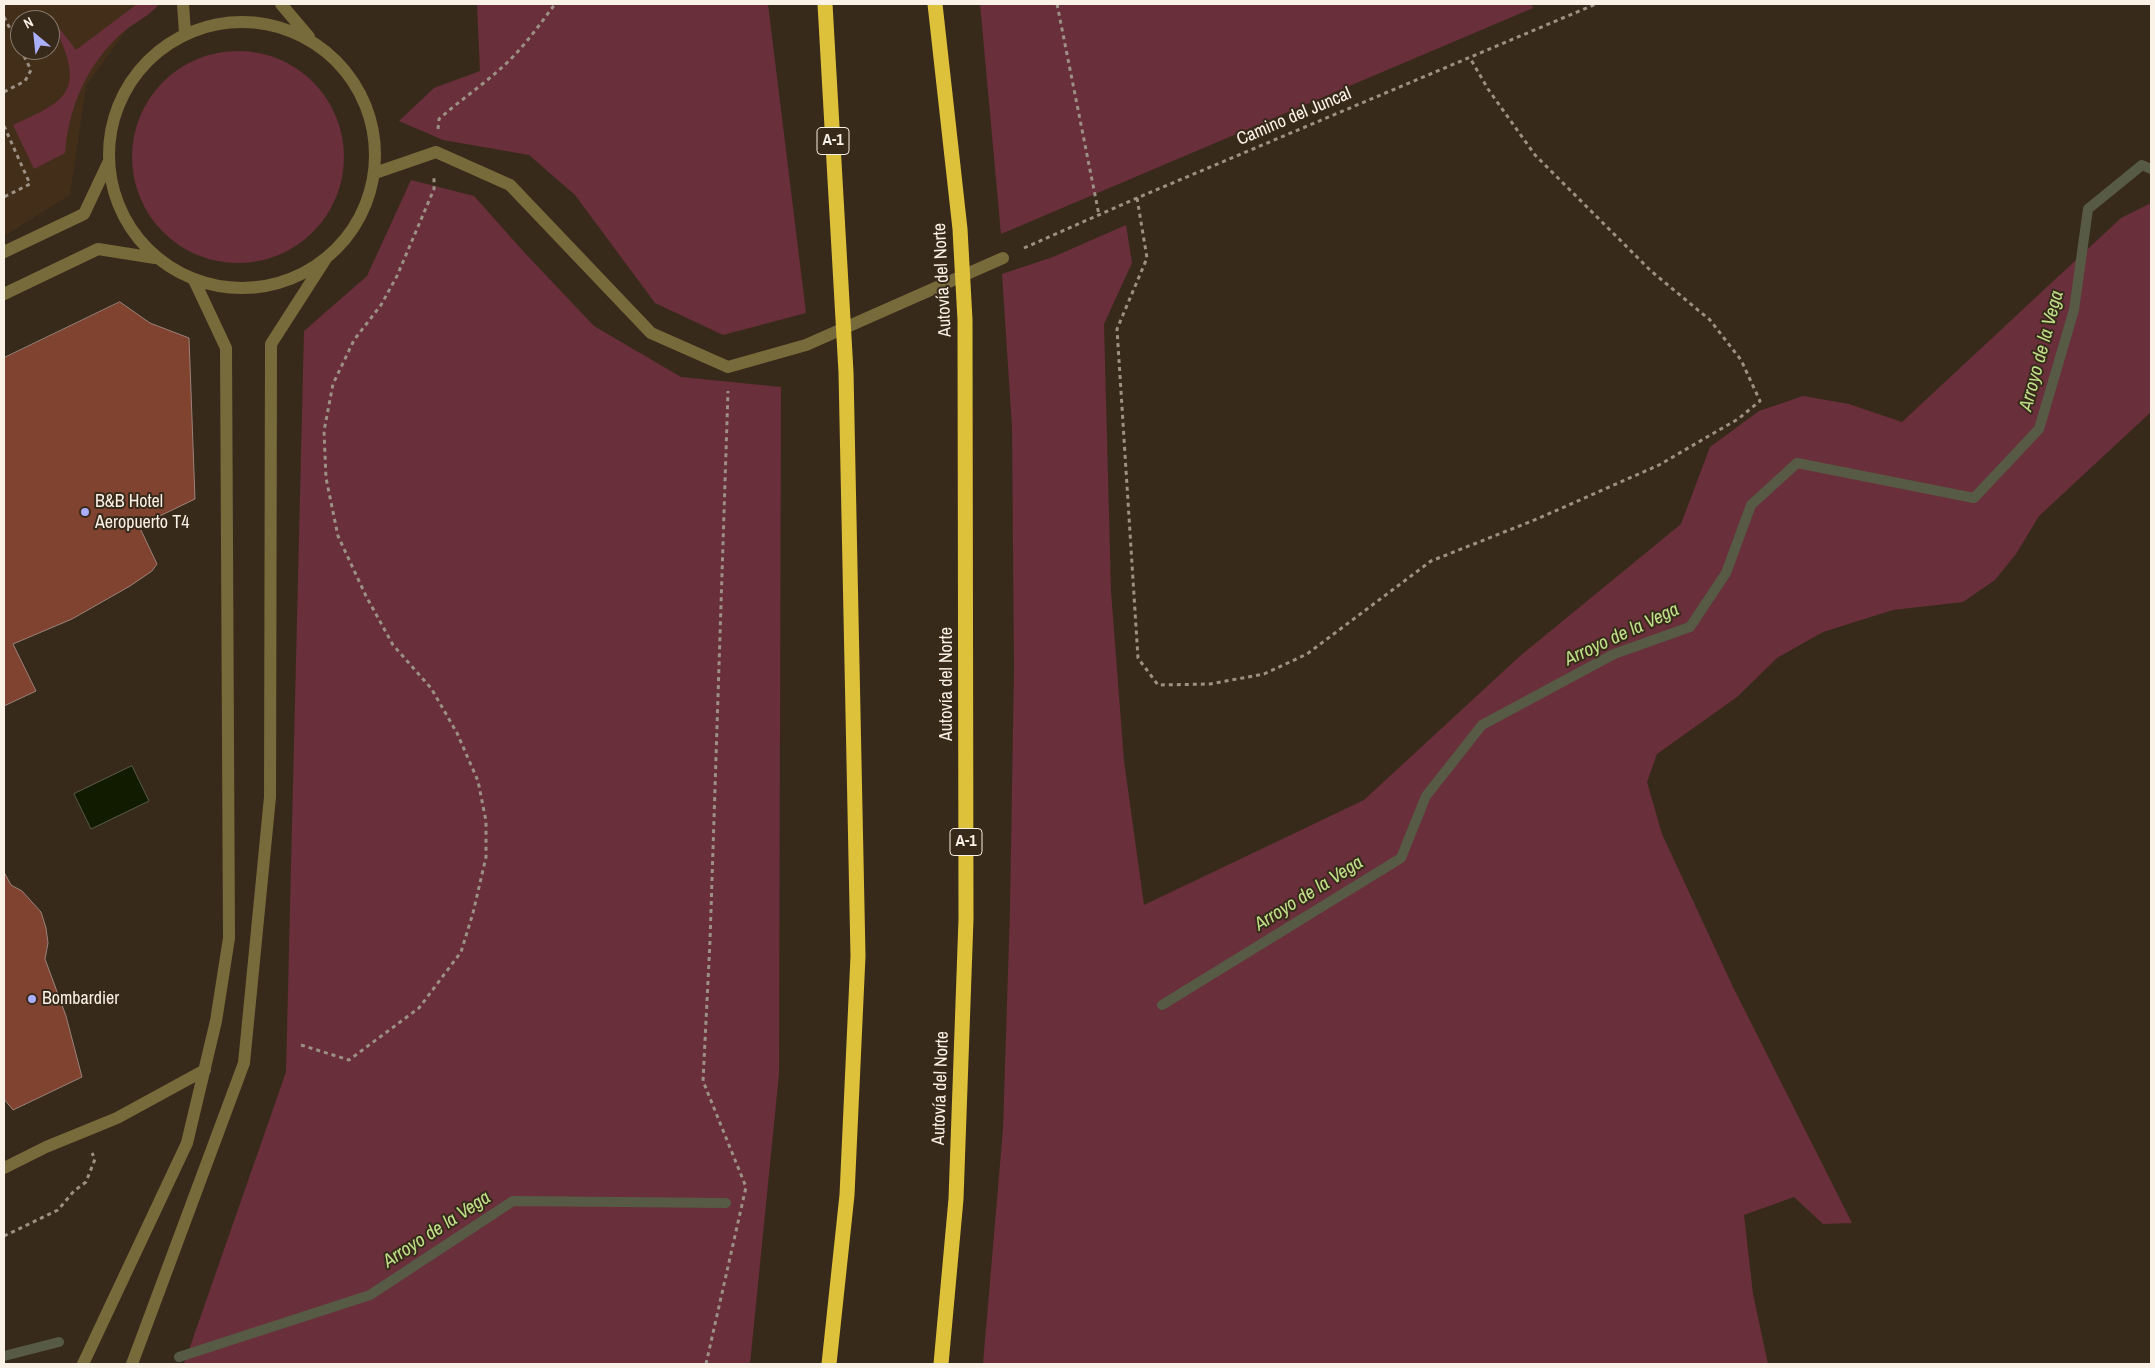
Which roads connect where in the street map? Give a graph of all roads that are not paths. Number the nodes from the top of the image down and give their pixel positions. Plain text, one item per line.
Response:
1 (183, 4) edge
2 (280, 4) edge
3 (825, 4) edge
4 (935, 4) edge
5 (185, 33) junction
6 (310, 39) junction
7 (108, 163) junction
8 (376, 173) junction
9 (4, 252) edge
10 (155, 258) junction
11 (1003, 258) road end
12 (325, 260) junction
13 (194, 280) junction
14 (4, 294) edge
15 (205, 1070) junction
16 (4, 1168) edge
17 (83, 1364) edge
18 (132, 1364) edge
19 (829, 1364) edge
20 (940, 1364) edge

1 - 5 street
2 - 6 street
3 - 19 highway, A-1
4 - 20 highway, Autovía del Norte / A-1
5 - 6 street
5 - 7 street
6 - 8 street
7 - 9 street
7 - 10 street
8 - 11 street
8 - 12 street
10 - 13 street
10 - 14 street
12 - 13 street
12 - 18 street
13 - 15 street
15 - 16 street
15 - 17 street

